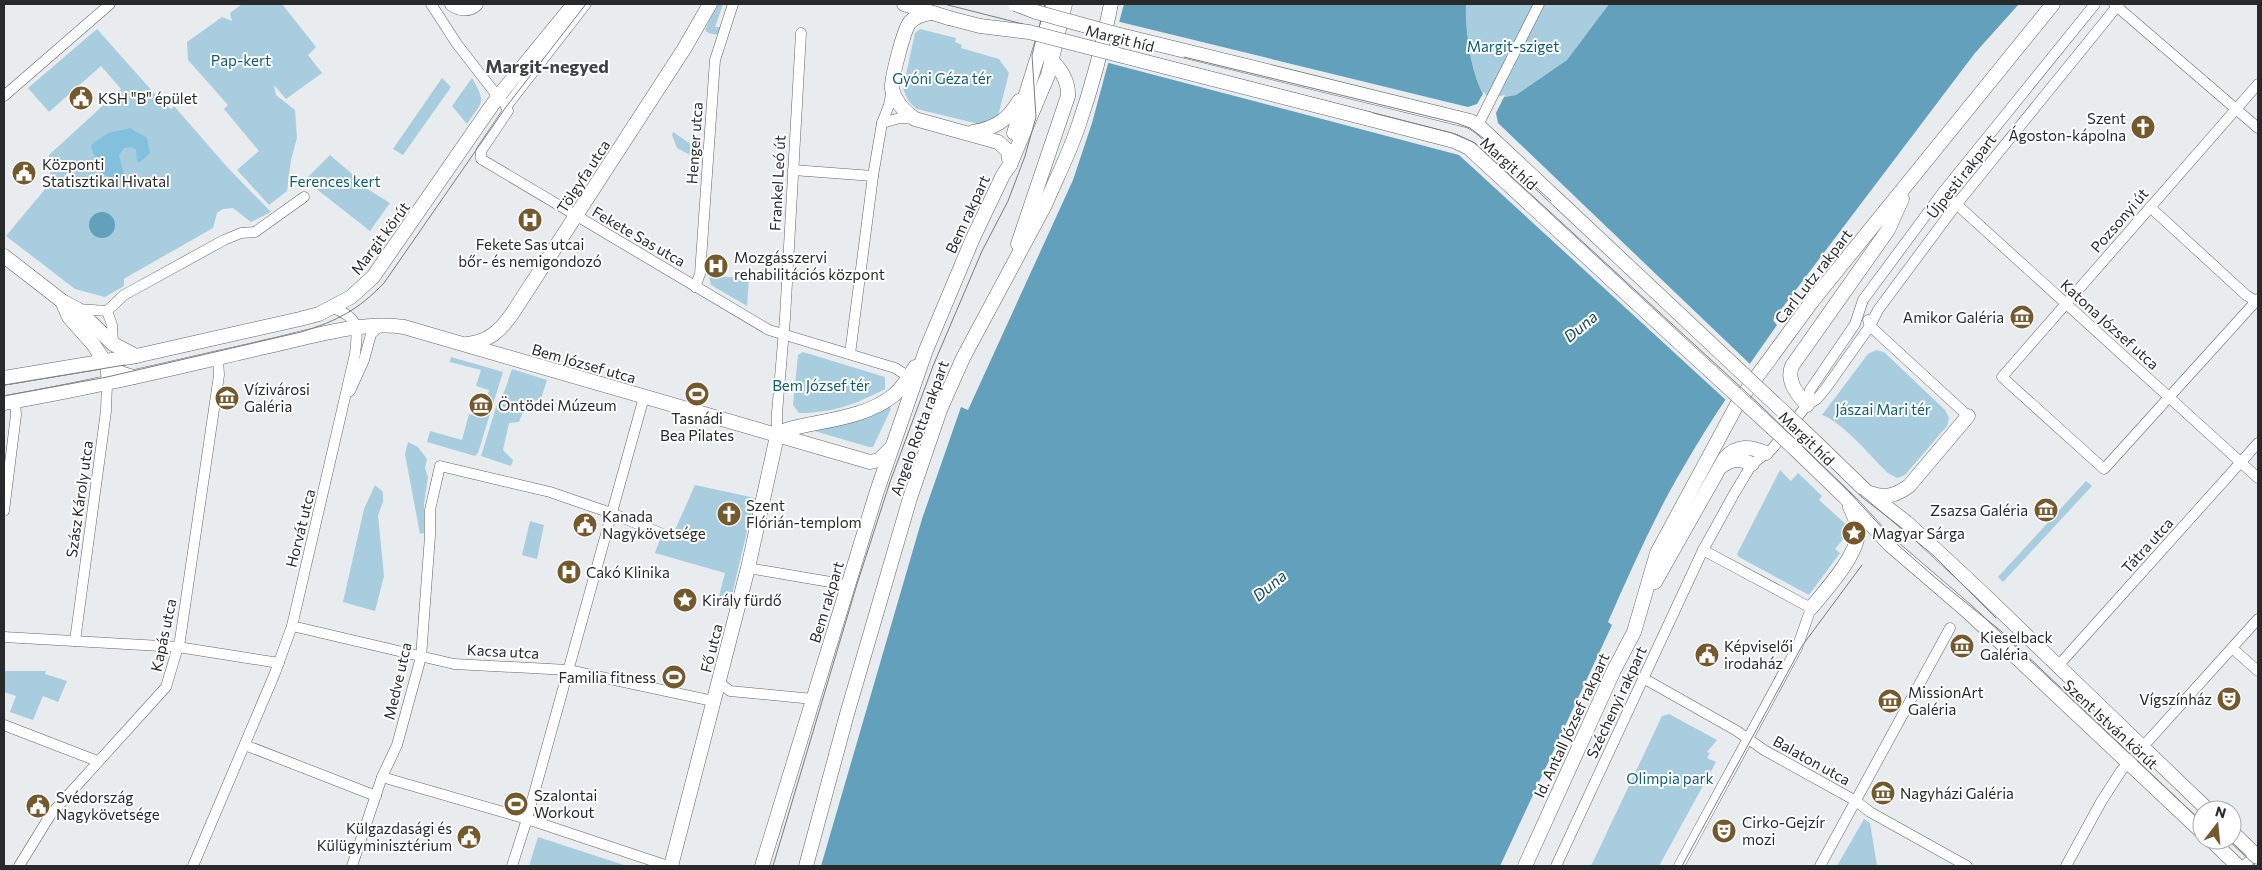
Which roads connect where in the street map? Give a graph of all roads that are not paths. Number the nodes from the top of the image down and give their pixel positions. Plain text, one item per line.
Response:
1 (431, 4) edge
2 (452, 4) edge
3 (476, 4) edge
4 (574, 4) edge
5 (586, 4) edge
6 (710, 4) edge
7 (733, 4) edge
8 (904, 4) edge
9 (1015, 4) edge
10 (1054, 4) edge
11 (1066, 4) edge
12 (1111, 4) edge
13 (2053, 4) edge
14 (2095, 4) edge
15 (106, 5) edge
16 (1540, 5) edge
17 (2116, 5) edge
18 (932, 13) junction
19 (801, 33) dead end
20 (1041, 48) junction
21 (1052, 61) junction
22 (1029, 84) junction
23 (2258, 84) edge
24 (892, 88) junction
25 (4, 96) edge
26 (502, 102) junction
27 (2236, 109) junction
28 (915, 119) junction
29 (882, 123) junction
30 (1478, 125) junction
31 (2258, 128) edge
32 (969, 133) junction
33 (1008, 150) junction
34 (481, 159) joint
35 (793, 170) junction
36 (1006, 170) junction
37 (873, 176) junction
38 (1907, 186) junction
39 (1943, 192) junction
40 (304, 197) dead end
41 (1956, 205) junction
42 (2150, 208) junction
43 (575, 217) junction
44 (4, 256) edge
45 (1016, 260) junction
46 (695, 287) junction
47 (1863, 300) junction
48 (62, 301) junction
49 (2258, 301) edge
50 (2066, 304) junction
51 (333, 308) junction
52 (77, 309) junction
53 (107, 311) junction
54 (382, 324) junction
55 (1870, 326) junction
56 (357, 328) junction
57 (783, 335) junction
58 (109, 340) junction
59 (464, 344) junction
60 (926, 350) junction
61 (850, 354) junction
62 (136, 356) junction
63 (218, 358) junction
64 (105, 362) junction
65 (133, 377) junction
66 (909, 377) junction
67 (4, 378) edge
68 (107, 383) junction
69 (644, 397) junction
70 (346, 398) junction
71 (2169, 398) junction
72 (908, 400) junction
73 (9, 402) edge
74 (1807, 405) junction
75 (1968, 416) joint
76 (778, 436) junction
77 (2258, 443) edge
78 (891, 448) junction
79 (1766, 453) junction
80 (2241, 462) junction
81 (1752, 464) junction
82 (1719, 467) junction
83 (2258, 478) edge
84 (1882, 499) junction
85 (4, 511) edge
86 (611, 513) junction
87 (1861, 523) junction
88 (660, 533) dead end
89 (1703, 550) junction
90 (748, 568) junction
91 (848, 585) junction
92 (1645, 597) junction
93 (1811, 608) junction
94 (2258, 619) edge
95 (292, 626) junction
96 (1950, 628) dead end
97 (4, 638) edge
98 (75, 641) junction
99 (179, 644) junction
100 (2232, 648) junction
101 (421, 657) junction
102 (279, 663) junction
103 (2058, 667) junction
104 (568, 670) junction
105 (2258, 671) edge
106 (1643, 678) junction
107 (719, 682) junction
108 (813, 699) junction
109 (714, 701) junction
110 (4, 725) edge
111 (1749, 740) junction
112 (245, 745) junction
113 (2142, 746) junction
114 (97, 762) junction
115 (2129, 762) junction
116 (382, 777) junction
117 (376, 796) junction
118 (2198, 800) edge
119 (1856, 801) junction
120 (528, 819) junction
121 (2192, 822) edge
122 (2242, 841) edge
123 (2221, 850) edge
124 (2257, 855) edge
125 (18, 866) edge
126 (193, 866) edge
127 (352, 866) edge
128 (512, 866) edge
129 (669, 866) edge
130 (762, 866) edge
131 (806, 866) edge
132 (1525, 866) edge
133 (1556, 866) edge
134 (1679, 866) edge
135 (1820, 866) edge
136 (1967, 866) edge
137 (2066, 866) edge
138 (2238, 866) edge
139 (2244, 866) edge

1 - 26 street
2 - 3 main road
4 - 26 main road, Margit körút
5 - 26 street, Margit körút
6 - 43 main road, Tölgyfa utca
7 - 46 street, Henger utca
8 - 18 main road
9 - 30 main road, Margit híd, bridge
10 - 20 main road
11 - 21 main road, Bem rakpart
12 - 45 main road, Angelo Rotta rakpart
13 - 38 main road, Carl Lutz rakpart
14 - 39 street, Újpesti rakpart
15 - 25 street
16 - 30 street, Margit híd
17 - 27 street
17 - 41 street, Újpesti rakpart
18 - 24 main road
18 - 87 main road, Margit híd, bridge
19 - 35 street, Frankel Leó út
20 - 21 main road
20 - 22 main road
21 - 36 main road, Bem rakpart
21 - 45 main road
22 - 32 main road
22 - 33 main road
23 - 27 street, Pozsonyi út
24 - 28 main road
24 - 29 street
26 - 34 street, Margit körút
26 - 51 main road, Margit körút
27 - 31 street
27 - 42 street, Pozsonyi út
28 - 29 street
28 - 32 main road
29 - 37 street
30 - 84 main road, Margit híd, bridge
32 - 33 main road
33 - 36 main road
34 - 43 street, Fekete Sas utca
35 - 37 street
35 - 57 street, Frankel Leó út
36 - 60 main road, Bem rakpart
37 - 61 street
38 - 74 main road
38 - 92 main road, Carl Lutz rakpart
39 - 41 street, Katona József utca
39 - 47 street, Újpesti rakpart
40 - 53 street
41 - 50 street, Katona József utca
41 - 55 street, Újpesti rakpart
42 - 49 street
42 - 50 street, Pozsonyi út
43 - 46 street, Fekete Sas utca
43 - 59 main road, Tölgyfa utca
44 - 48 main road
45 - 131 main road, Angelo Rotta rakpart
46 - 57 street, Fekete Sas utca
47 - 55 street
47 - 74 street
48 - 52 main road
48 - 64 main road
49 - 71 street
50 - 71 street, Katona József utca
50 - 71 street, Pozsonyi út
51 - 56 street
51 - 62 main road, Margit körút
52 - 53 street
52 - 58 main road
53 - 58 street
54 - 56 main road
54 - 59 main road, Bem József utca
54 - 70 street, Horvát utca
55 - 74 street
55 - 75 street
56 - 63 main road
56 - 70 street, Horvát utca
57 - 61 street
57 - 76 street
58 - 62 main road
58 - 64 main road
59 - 69 main road, Bem József utca
60 - 66 main road, Bem rakpart
60 - 72 main road, Bem rakpart
61 - 66 street
62 - 64 main road, Margit körút
63 - 65 main road
63 - 99 street, Kapás utca
64 - 65 main road
64 - 67 main road, Margit körút
64 - 68 street, Szász Károly utca
65 - 68 main road
66 - 72 street
66 - 76 main road
68 - 73 main road
68 - 98 street, Szász Károly utca
69 - 76 main road, Bem József utca
69 - 86 street
70 - 95 street, Horvát utca
71 - 80 street, Katona József utca
72 - 78 main road, Bem rakpart
73 - 85 street
74 - 79 street
75 - 84 main road
76 - 78 main road
76 - 90 main road, Fő utca
77 - 80 street, Tátra utca
78 - 91 main road, Bem rakpart
79 - 81 street
79 - 82 main road
80 - 83 street, Katona József utca
80 - 103 street, Tátra utca
81 - 82 main road
81 - 89 street
82 - 92 main road
84 - 103 main road, Szent István körút
86 - 88 street
86 - 101 street, Medve utca
86 - 104 street
87 - 93 main road
87 - 115 main road, Szent István körút
89 - 93 street
89 - 106 street, Széchenyi rakpart
90 - 91 street
90 - 107 main road, Fő utca
91 - 108 main road, Bem rakpart
92 - 132 main road, Id. Antall József rakpart
93 - 111 street
94 - 100 street
95 - 101 street, Kacsa utca
95 - 102 street, Horvát utca
96 - 119 street
97 - 98 street
98 - 99 street
99 - 102 street
99 - 114 street, Kapás utca
100 - 105 street
100 - 113 street
101 - 104 street, Kacsa utca
101 - 116 street, Medve utca
102 - 112 street, Horvát utca
103 - 113 main road, Szent István körút
104 - 109 street, Kacsa utca
104 - 120 street
106 - 111 street, Balaton utca
106 - 133 street, Széchenyi rakpart
107 - 108 street
107 - 109 main road, Fő utca
108 - 130 main road, Bem rakpart
109 - 129 main road, Fő utca
110 - 114 street
111 - 119 street, Balaton utca
111 - 134 street
112 - 117 street
112 - 126 street, Horvát utca
113 - 115 street
113 - 118 main road, Szent István körút
114 - 125 street, Kapás utca
115 - 121 main road, Szent István körút
115 - 137 street
116 - 117 street, Medve utca
116 - 120 street
117 - 127 street, Medve utca
119 - 135 street
119 - 136 street, Balaton utca
120 - 128 street
120 - 129 street
122 - 124 main road
123 - 138 main road
124 - 139 street

